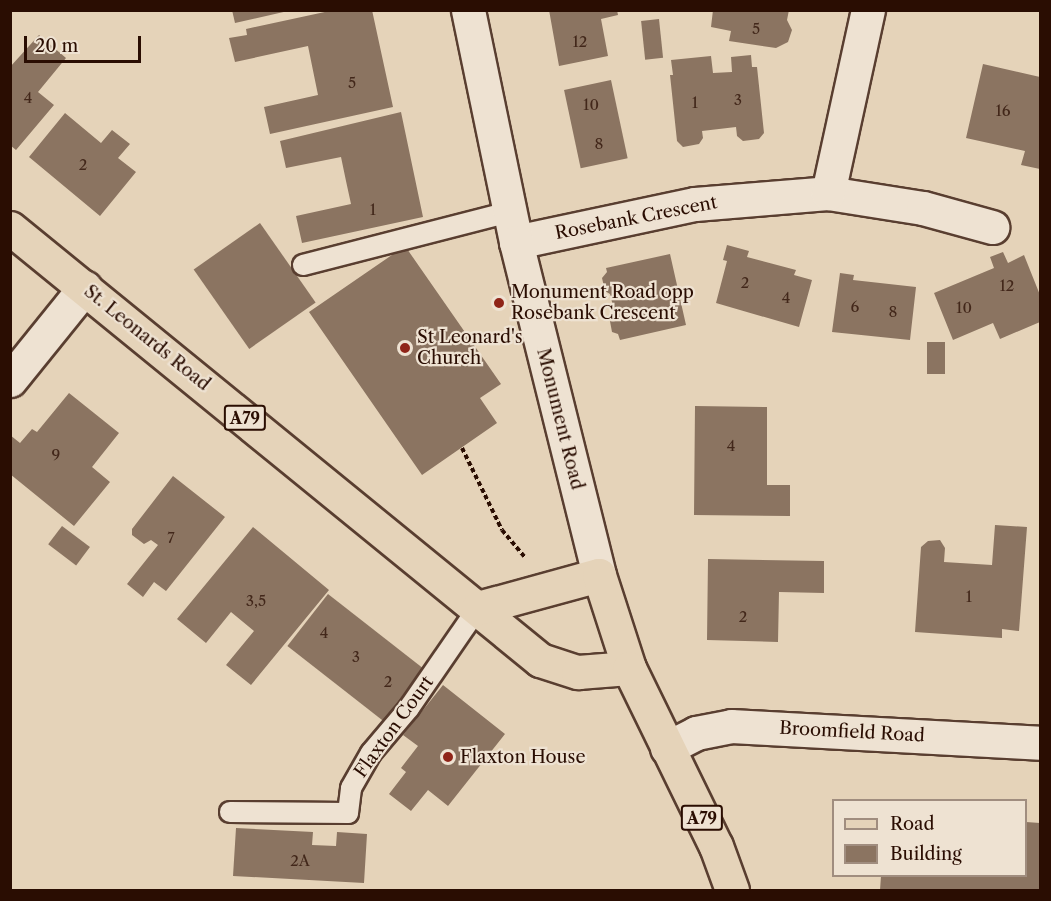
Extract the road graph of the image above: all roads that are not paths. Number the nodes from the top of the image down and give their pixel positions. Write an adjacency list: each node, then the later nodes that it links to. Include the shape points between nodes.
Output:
1 (468, 10): 4 (street, Monument Road)
2 (868, 10): 3 (street)
3 (828, 193): 4 (street, Rosebank Crescent, via 695,204); 5 (street, Rosebank Crescent, via 923,208)
4 (512, 227): 7 (lane); 10 (street, Monument Road)
5 (992, 227)
6 (10, 228): 8 (main road, St. Leonards Road / A79)
7 (303, 265)
8 (85, 287): 9 (street); 11 (main road, St. Leonards Road / A79)
9 (10, 380)
10 (599, 575): 11 (main road); 12 (main road, Monument Road / A79)
11 (478, 608): 12 (main road, St. Leonards Road / A79, via 540,660 578,672); 15 (lane, Flaxton Court, via 409,708 371,753 351,788 348,813)
12 (629, 668): 14 (main road, Monument Road / A79)
13 (1041, 743): 14 (street, Broomfield Road, via 730,726 696,734)
14 (667, 748): 16 (main road, A79, via 716,846)
15 (230, 812)
16 (732, 891)

